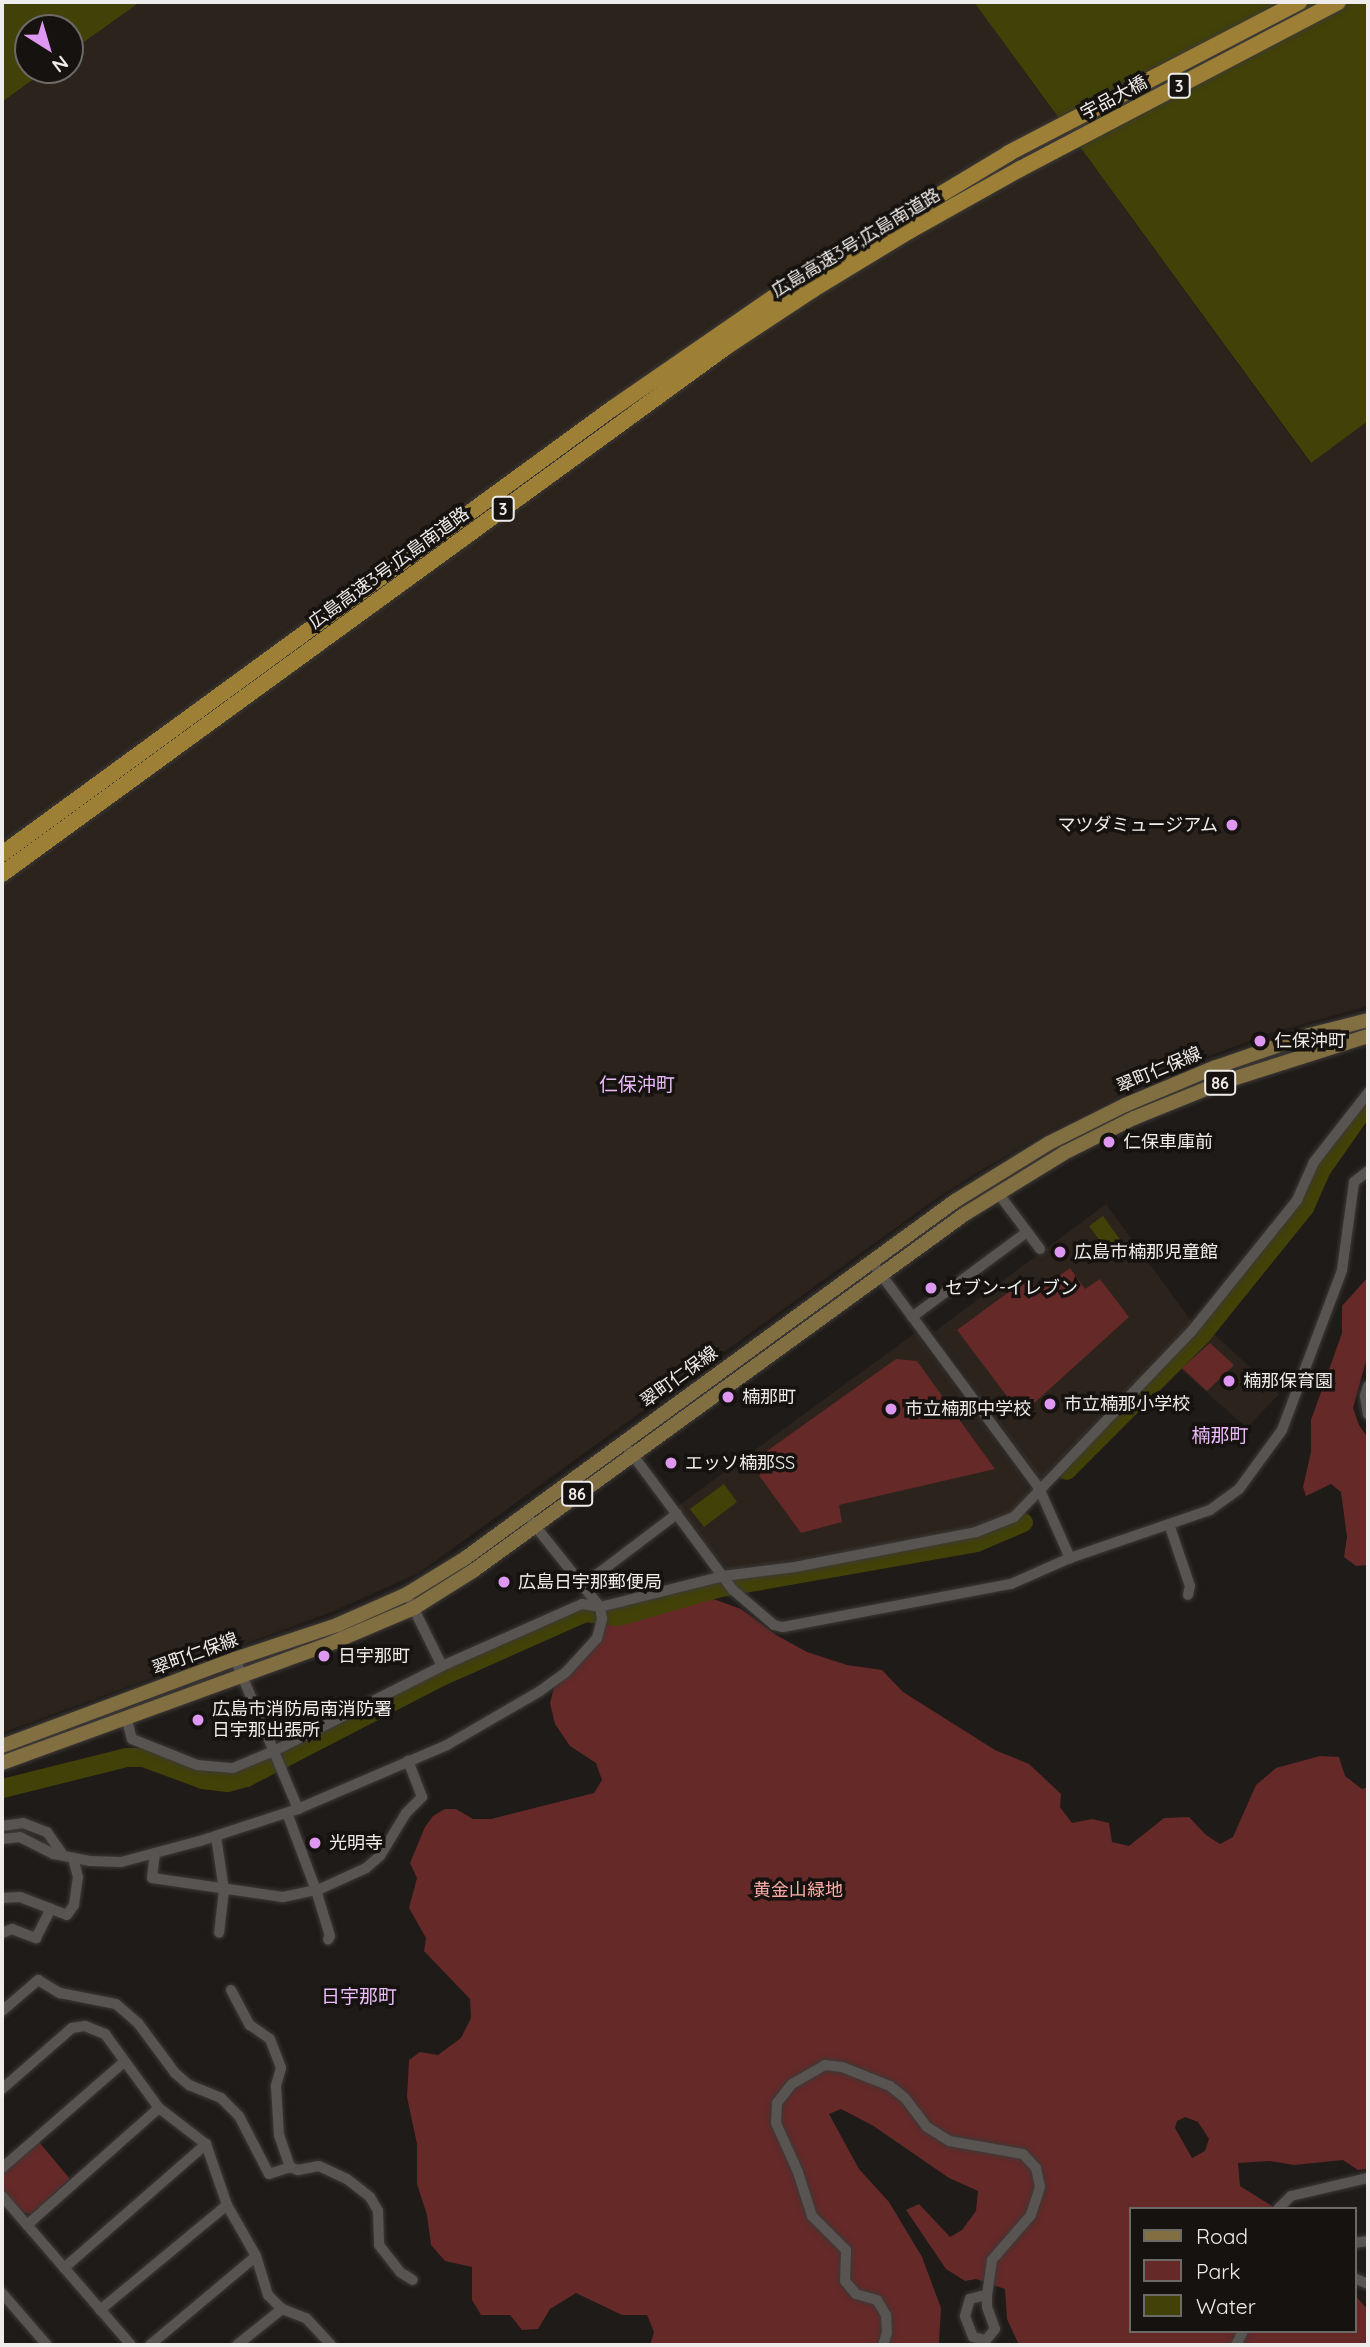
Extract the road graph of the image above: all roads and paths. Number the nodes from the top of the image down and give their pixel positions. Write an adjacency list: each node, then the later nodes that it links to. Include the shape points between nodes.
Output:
1 (1298, 2): 3 (highway, 宇品大橋 / 3)
2 (1338, 2): 4 (highway, 宇品大橋 / 3)
3 (1009, 153): 5 (highway, 広島高速3号;広島南道路 / 3, via 717,334)
4 (1020, 169): 6 (highway, 広島高速3号;広島南道路 / 3, via 909,231 726,347)
5 (2, 854)
6 (2, 874)
7 (1368, 1020): 9 (main road, 翠町仁保線 / 86, via 1309,1035)
8 (1368, 1036): 10 (main road, 翠町仁保線 / 86)
9 (1203, 1073): 10 (street); 16 (main road, 翠町仁保線 / 86, via 1049,1143 955,1200)
10 (1209, 1088): 13 (main road, 翠町仁保線 / 86, via 1134,1118)
11 (1368, 1093): 22 (street, via 1314,1162 1297,1200 1191,1332)
12 (1368, 1171): 25 (street, via 1354,1182 1342,1270 1282,1430 1239,1489 1210,1510)
13 (998, 1193): 14 (street); 17 (main road, 翠町仁保線 / 86)
14 (1027, 1232): 15 (street); 18 (street)
15 (1040, 1249)
16 (872, 1261): 17 (street); 21 (main road, 翠町仁保線 / 86)
17 (881, 1274): 18 (street); 21 (main road, 翠町仁保線 / 86)
18 (912, 1317): 22 (street)
19 (1368, 1385): 20 (street)
20 (1368, 1415)
21 (627, 1448): 23 (main road, 翠町仁保線 / 86); 24 (street); 26 (main road, 翠町仁保線 / 86)
22 (1039, 1488): 27 (street); 28 (street, via 1014,1517 976,1532)
23 (525, 1513): 26 (street); 30 (main road, 翠町仁保線 / 86)
24 (677, 1514): 28 (street); 29 (street)
25 (1169, 1524): 27 (street); 31 (street, via 1190,1586)
26 (534, 1526): 29 (street); 32 (main road, 翠町仁保線 / 86)
27 (1070, 1558): 28 (street, via 1011,1584 783,1627 774,1625)
28 (727, 1583): 33 (street)
29 (583, 1585): 33 (street)
30 (407, 1594): 32 (street); 34 (main road, 翠町仁保線 / 86, via 337,1625)
31 (1188, 1595)
32 (414, 1608): 35 (street); 36 (main road, 翠町仁保線 / 86)
33 (601, 1612): 35 (street, via 582,1604); 40 (street, via 597,1638 566,1672 447,1745)
34 (235, 1659): 36 (street); 38 (main road, 翠町仁保線 / 86)
35 (442, 1666): 39 (street)
36 (242, 1674): 37 (main road, 翠町仁保線 / 86); 39 (street)
37 (126, 1717): 39 (street, via 132,1739 197,1765 233,1768); 41 (main road, 翠町仁保線 / 86)
38 (2, 1746)
39 (277, 1757): 42 (street)
40 (408, 1761): 42 (street); 49 (street, via 422,1797 380,1856 366,1868)
41 (2, 1763)
42 (298, 1809): 43 (street)
43 (287, 1813): 45 (street); 49 (street)
44 (2, 1826): 48 (street, via 23,1823 47,1832)
45 (216, 1836): 47 (street); 50 (street)
46 (2, 1839): 48 (street, via 20,1837)
47 (155, 1853): 48 (street, via 121,1862); 50 (street, via 152,1878)
48 (69, 1857): 52 (street, via 78,1877 74,1905 67,1915)
49 (316, 1890): 50 (street, via 283,1897); 55 (street)
50 (224, 1891): 54 (street)
51 (2, 1898): 52 (street, via 20,1896)
52 (51, 1909): 53 (street, via 36,1938 12,1929)
53 (2, 1933)
54 (219, 1933)
55 (328, 1940)
56 (231, 1990): 62 (street, via 250,2025 270,2039 281,2068 276,2087 279,2135)
57 (2, 2011): 62 (street, via 38,1980 60,1993 116,2004 138,2023 175,2073 189,2085 220,2098 239,2116 269,2174)
58 (124, 2062): 59 (street, via 105,2034 85,2026 72,2028); 60 (street); 63 (street)
59 (2, 2089)
60 (159, 2108): 61 (street); 68 (street)
61 (205, 2144): 66 (street); 70 (street)
62 (290, 2167): 71 (street, via 319,2166 370,2197 378,2211 379,2245 400,2272)
63 (2, 2168)
64 (1368, 2178): 67 (street, via 1291,2196)
65 (2, 2196): 68 (street)
66 (227, 2204): 69 (street); 75 (street)
67 (1280, 2207)
68 (27, 2225): 70 (street)
69 (256, 2256): 74 (street, via 268,2295); 79 (street)
70 (64, 2268): 75 (street)
71 (413, 2280)
72 (2, 2293): 77 (street)
73 (987, 2297): 81 (street, via 992,2260 1031,2215 1040,2187 1036,2168 1023,2154 949,2141 927,2127 890,2086 825,2065 793,2084 777,2103 776,2123 812,2216 846,2250 845,2281 856,2294 877,2300 886,2315)
74 (282, 2308): 76 (street, via 306,2318); 80 (street)
75 (100, 2310): 78 (street)
76 (330, 2344)
77 (47, 2345)
78 (131, 2345)
79 (150, 2345)
80 (237, 2345)
81 (883, 2345)

